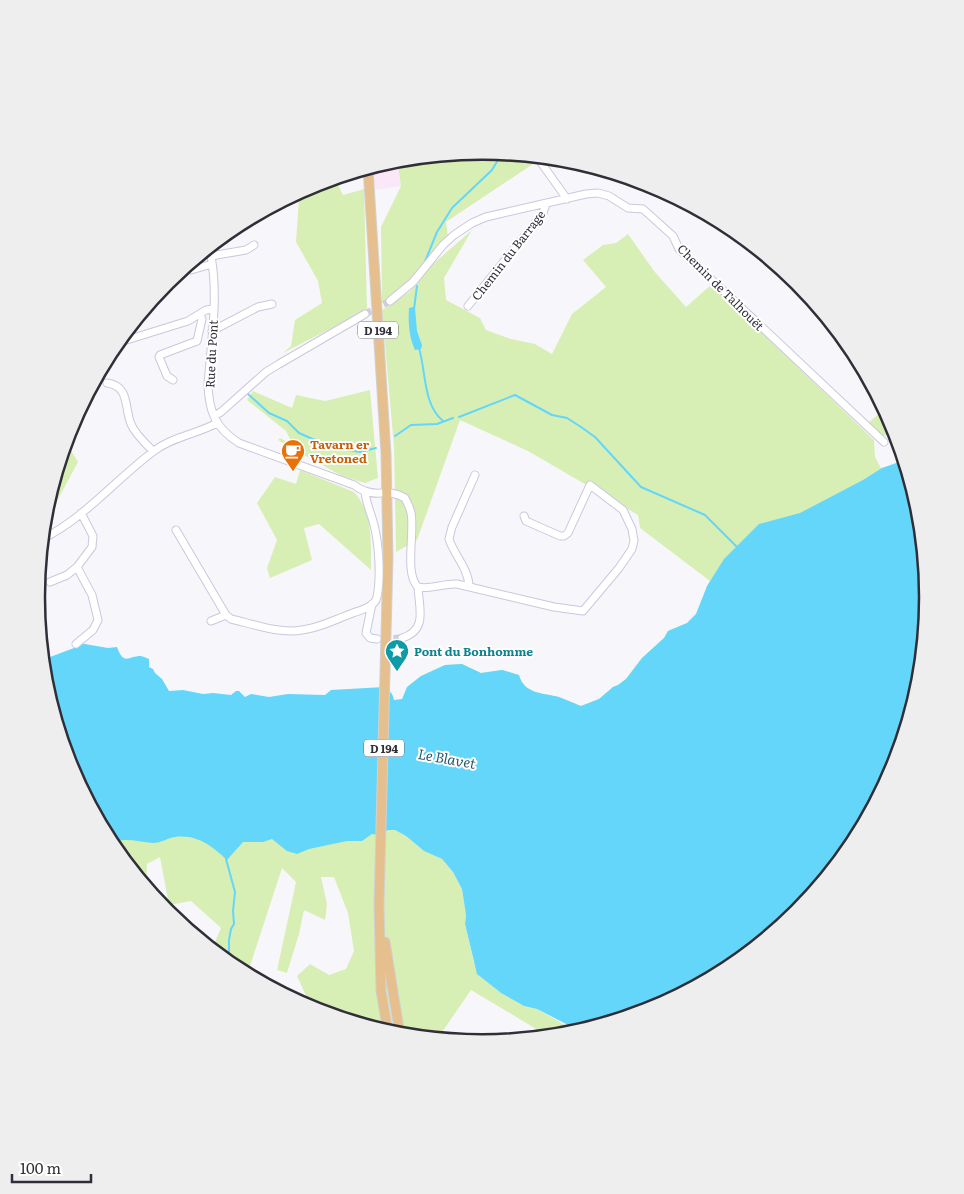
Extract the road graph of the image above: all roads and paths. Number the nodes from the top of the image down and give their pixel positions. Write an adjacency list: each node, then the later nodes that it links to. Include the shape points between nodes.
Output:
1 (542, 164): 3 (street)
2 (368, 175): 24 (main road, D 194)
3 (567, 199): 4 (street, Chemin de Talhouët); 20 (street, Chemin de Talhouët, via 598,194 609,196 628,208 644,209 673,236 679,249)
4 (546, 204): 9 (street, Chemin de Talhouët, via 486,217 462,228 443,245 413,282); 11 (street, Chemin du Barrage)
5 (254, 245): 6 (street, via 246,250)
6 (211, 256): 7 (street, Rue du Pont)
7 (212, 264): 8 (street); 12 (street, Rue du Pont)
8 (192, 270)
9 (390, 301)
10 (272, 304): 15 (street, via 258,306)
11 (468, 306)
12 (213, 309): 14 (street); 15 (street, Rue du Pont)
13 (365, 314): 19 (street, via 266,372)
14 (200, 315): 16 (street); 17 (street, via 197,341 159,357 166,376)
15 (212, 331): 19 (street, Rue du Pont, via 208,385)
16 (129, 339)
17 (173, 380)
18 (107, 383): 21 (street, via 115,384 121,390 131,424)
19 (216, 420): 21 (street, via 206,429); 23 (street, via 228,436 239,443)
20 (884, 442)
21 (153, 451): 25 (street)
22 (475, 474): 32 (street, via 449,534 450,544 465,570)
23 (365, 492): 24 (street); 33 (street, via 378,556 377,598)
24 (387, 492): 31 (street, via 405,498 409,505 412,571 414,584); 37 (main road, D 194)
25 (81, 513): 28 (street); 29 (street, via 93,542)
26 (524, 516): 32 (street, via 526,521 564,536 590,485 623,510 632,529 632,549 583,611)
27 (176, 530): 34 (street)
28 (50, 535)
29 (77, 567): 30 (street, via 68,575); 38 (street, via 92,596 98,620 93,630)
30 (50, 582)
31 (418, 587): 32 (street, via 447,583); 36 (street, via 419,624 414,632)
32 (469, 587)
33 (372, 604): 34 (street, via 311,629 294,631 269,628); 37 (street, via 366,633 370,638)
34 (226, 615): 35 (street)
35 (211, 620)
36 (402, 638)
37 (382, 639): 39 (main road, D 194)
38 (76, 644)
39 (381, 857): 40 (main road, D 194, via 380,972); 41 (main road, D 194, via 383,929)
40 (387, 1023)
41 (399, 1026)

